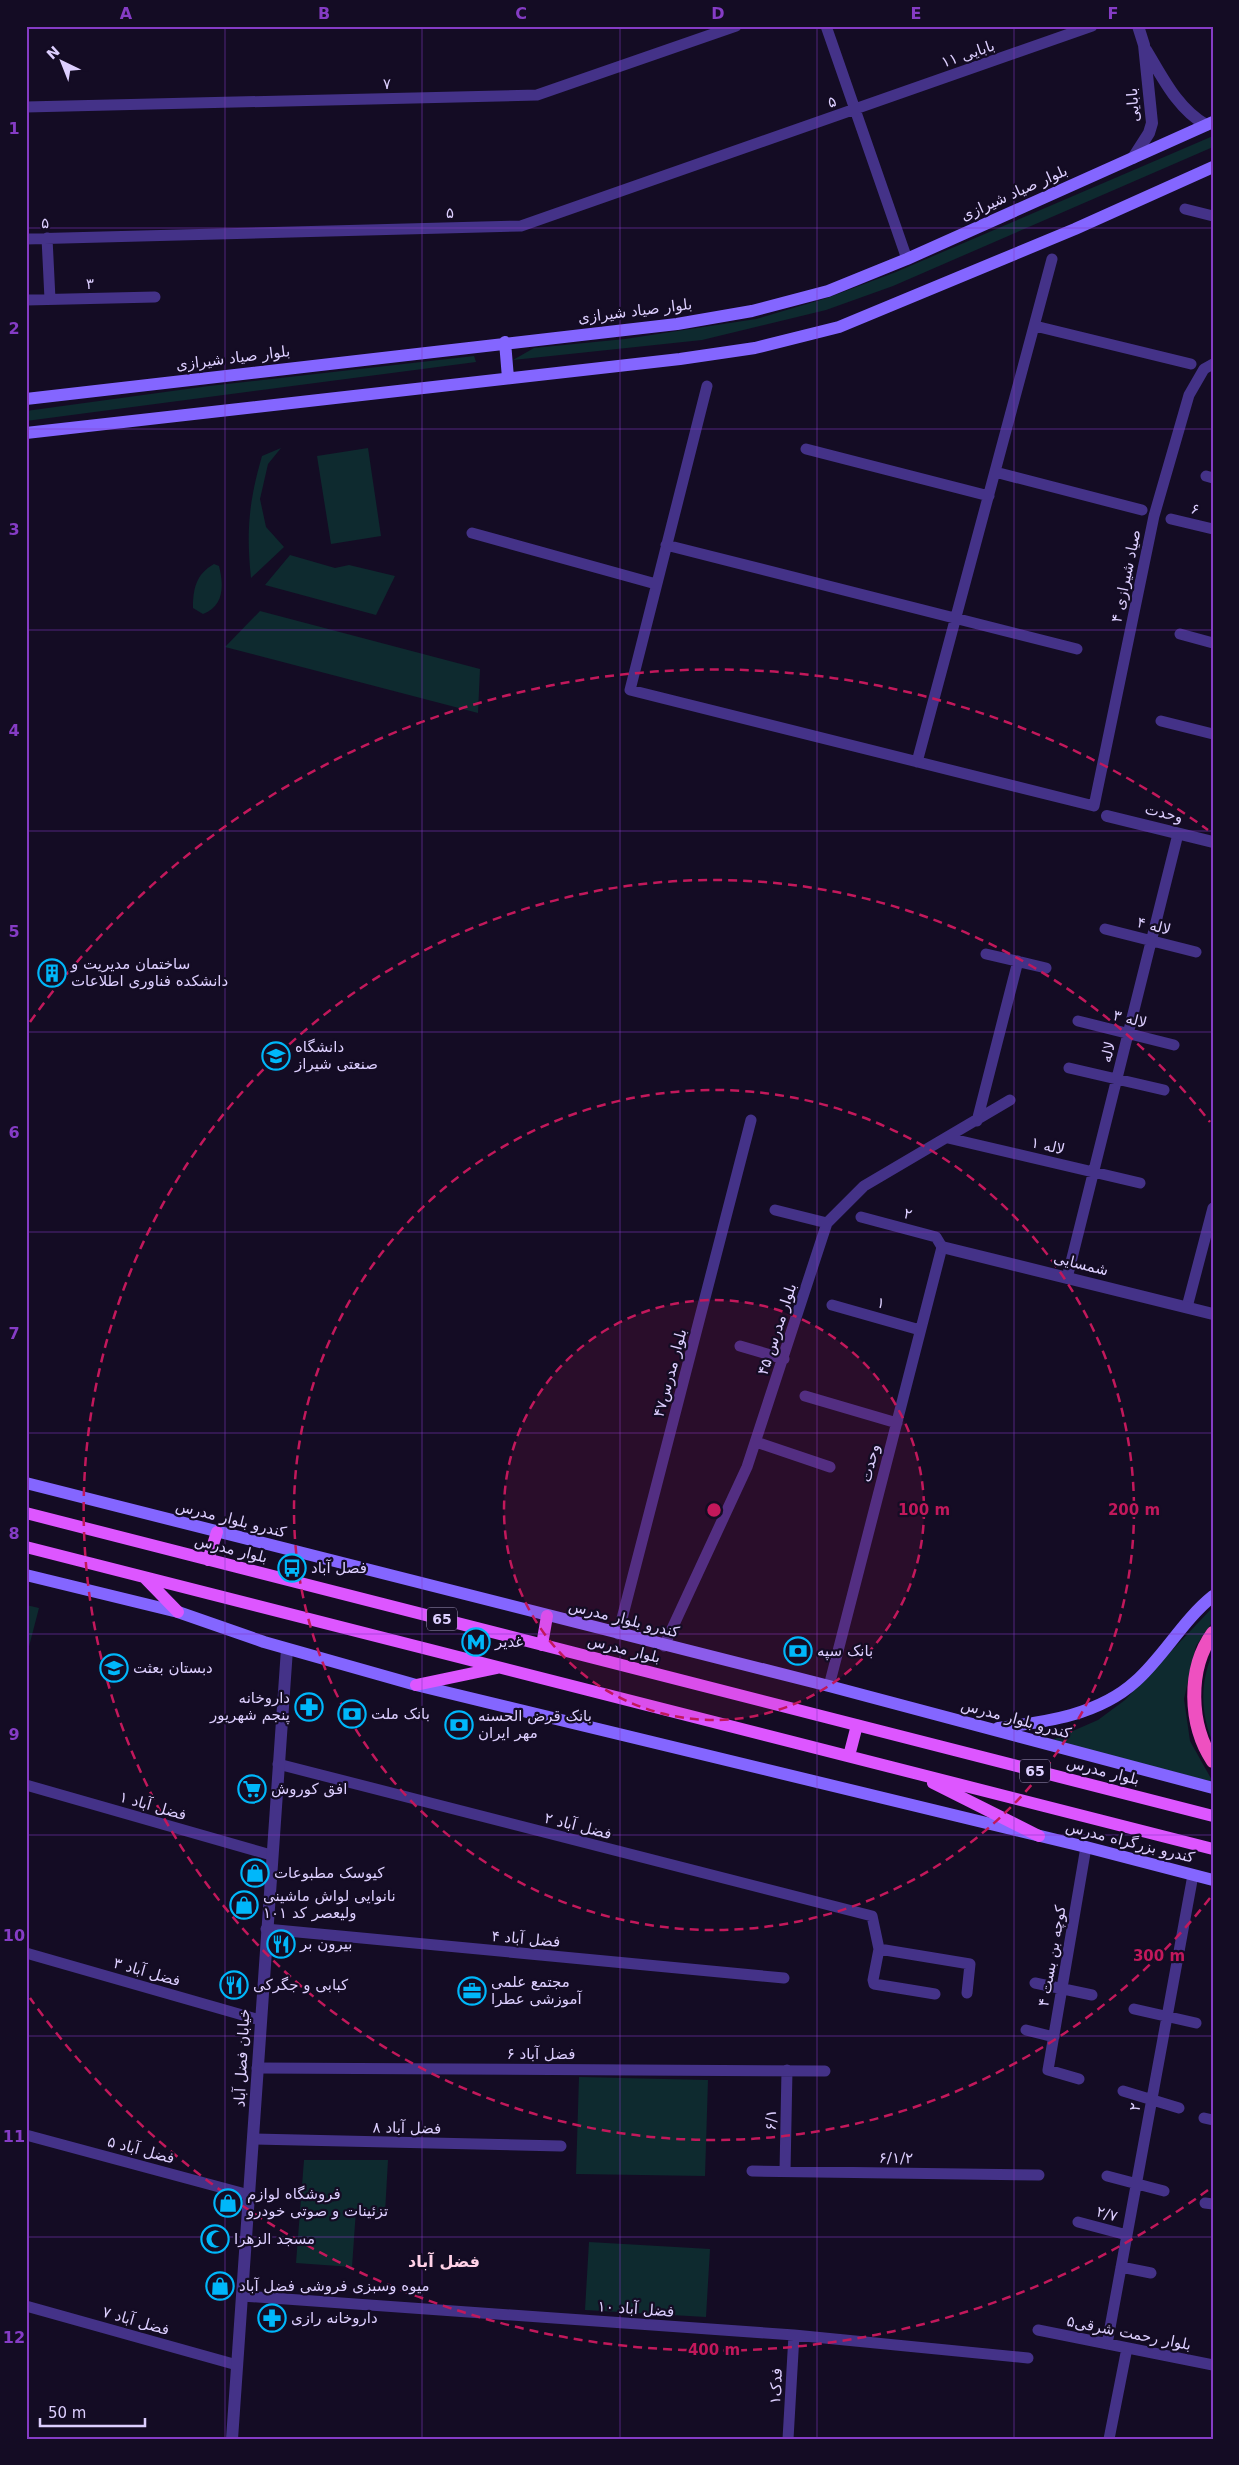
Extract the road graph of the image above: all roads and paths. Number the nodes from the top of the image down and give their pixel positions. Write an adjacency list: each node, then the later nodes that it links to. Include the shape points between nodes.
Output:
1 (736, 26): 6 (street, ۷, via 537,95)
2 (826, 26): 7 (street)
3 (1092, 26): 7 (street, بابایی ۱۱)
4 (1138, 26): 5 (street, بابایی)
5 (1144, 45): 8 (street, بابایی, via 1183,107); 9 (street, بابایی, via 1152,123 1149,134)
6 (26, 107)
7 (855, 110): 13 (street, ۵, via 521,226); 15 (street)
8 (1209, 123): 9 (main road, بلوار صیاد شیرازی)
9 (1133, 158): 15 (main road, بلوار صیاد شیرازی)
10 (1213, 167): 24 (main road, via 1075,229 839,327 736,351)
11 (1185, 209): 12 (street)
12 (1213, 216)
13 (47, 238): 14 (street, ۵); 19 (street)
14 (26, 239)
15 (907, 259): 21 (main road, بلوار صیاد شیرازی, via 828,292 752,311 677,324)
16 (1052, 259): 20 (street)
17 (155, 297): 19 (street, ۳)
18 (26, 300): 19 (street, ۳)
19 (50, 300)
20 (1035, 326): 22 (street); 29 (street)
21 (505, 342): 24 (main road); 26 (main road, بلوار صیاد شیرازی)
22 (1191, 364)
23 (1213, 364): 43 (street, صیاد شیرازی ۴, via 1204,369 1190,395 1154,516 1094,806)
24 (508, 378): 27 (main road)
25 (706, 386): 35 (street)
26 (26, 399)
27 (26, 433)
28 (806, 449): 30 (street)
29 (995, 472): 30 (street); 31 (street)
30 (989, 496): 37 (street)
31 (1142, 510)
32 (1171, 519): 33 (street, ۶)
33 (1213, 529)
34 (472, 533): 36 (street)
35 (666, 545): 36 (street); 37 (street)
36 (656, 584): 43 (street, via 630,690)
37 (956, 619): 40 (street); 43 (street)
38 (1180, 634): 39 (street)
39 (1213, 643)
40 (1078, 650)
41 (1161, 721): 42 (street)
42 (1213, 734)
43 (917, 762)
44 (1107, 816): 45 (street, وحدت)
45 (1178, 834): 46 (street, وحدت); 48 (street, لاله)
46 (1213, 842)
47 (1105, 929): 48 (street, لاله ۴)
48 (1152, 941): 49 (street, لاله ۴); 54 (street, لاله)
49 (1196, 952)
50 (986, 954): 51 (street)
51 (1018, 961): 52 (street); 61 (street)
52 (1046, 968)
53 (1078, 1021): 54 (street, لاله ۳)
54 (1128, 1034): 55 (street, لاله ۳); 57 (street, لاله)
55 (1174, 1045)
56 (1069, 1068): 57 (street)
57 (1117, 1079): 58 (street); 63 (street, لاله)
58 (1164, 1090)
59 (1010, 1100): 61 (street, ۴۵ بلوار مدرس)
60 (751, 1120): 92 (street, بلوار مدرس۴۷)
61 (977, 1120): 62 (street, ۴۵ بلوار مدرس)
62 (948, 1138): 63 (street, لاله ۱); 68 (street, ۴۵ بلوار مدرس, via 864,1186)
63 (1094, 1172): 64 (street, لاله ۱); 70 (street, لاله)
64 (1140, 1184)
65 (1213, 1208): 72 (street)
66 (775, 1210): 68 (street)
67 (862, 1217): 69 (street, ۲, via 936,1238)
68 (827, 1223): 76 (street, ۴۵ بلوار مدرس)
69 (942, 1247): 70 (street, شمسایی); 74 (street, وحدت)
70 (1068, 1278): 72 (street, شمسایی)
71 (832, 1305): 74 (street, ۱)
72 (1187, 1307): 73 (street, شمسایی)
73 (1213, 1314)
74 (920, 1330): 78 (street, وحدت)
75 (740, 1346): 76 (street)
76 (784, 1359): 79 (street, ۴۵ بلوار مدرس)
77 (805, 1396): 78 (street)
78 (897, 1423): 98 (street, وحدت)
79 (756, 1442): 80 (street); 94 (street, ۴۵ بلوار مدرس)
80 (830, 1467)
81 (26, 1483): 83 (main road, کندرو بلوار مدرس)
82 (26, 1513): 85 (main road, بلوار مدرس / 65)
83 (218, 1532): 85 (main road); 90 (main road, کندرو بلوار مدرس)
84 (26, 1547): 87 (main road, 65)
85 (208, 1560): 93 (main road, بلوار مدرس / 65)
86 (26, 1575): 89 (main road)
87 (146, 1578): 89 (main road); 96 (main road, 65)
88 (1213, 1596): 100 (main road, via 1136,1681 1118,1694 1054,1721)
89 (178, 1612): 95 (main road)
90 (548, 1616): 92 (main road, کندرو بلوار مدرس); 93 (main road)
91 (1213, 1633): 102 (highway, via 1201,1652 1194,1685 1198,1728)
92 (618, 1634): 94 (main road, کندرو بلوار مدرس)
93 (542, 1645): 99 (main road, بلوار مدرس / 65)
94 (664, 1646): 98 (main road, کندرو بلوار مدرس)
95 (287, 1649): 97 (main road); 103 (street, خیابان فضل آباد)
96 (501, 1668): 97 (main road); 101 (main road, 65)
97 (416, 1685): 108 (main road)
98 (830, 1686): 100 (main road, کندرو بلوار مدرس)
99 (857, 1725): 101 (main road); 107 (main road, بلوار مدرس / 65)
100 (990, 1729): 106 (main road, کندرو بلوار مدرس)
101 (849, 1756): 104 (main road, 65)
102 (1213, 1761)
103 (278, 1764): 111 (street, خیابان فضل آباد); 115 (street, فضل آباد ۲, via 872,1916)
104 (910, 1772): 108 (main road); 110 (main road, 65)
105 (26, 1785): 111 (street, فضل آباد ۱)
106 (1213, 1788)
107 (1213, 1816)
108 (1039, 1836): 109 (main road, کندرو بزرگراه مدرس)
109 (1086, 1847): 112 (main road, کندرو بزرگراه مدرس); 119 (street, کوچه بن بست ۴)
110 (1213, 1849)
111 (271, 1855): 114 (street, خیابان فضل آباد)
112 (1193, 1875): 113 (main road, کندرو بزرگراه مدرس); 124 (street, ۲)
113 (1213, 1880)
114 (266, 1930): 117 (street, فضل آباد ۴); 125 (street, خیابان فضل آباد)
115 (879, 1949): 120 (street, via 970,1964); 121 (street, via 874,1984)
116 (26, 1953): 125 (street, فضل آباد ۳)
117 (784, 1978)
118 (1035, 1983): 119 (street)
119 (1062, 1989): 122 (street); 128 (street, کوچه بن بست ۴)
120 (967, 1993)
121 (935, 1994)
122 (1092, 1996)
123 (1134, 2009): 124 (street)
124 (1167, 2016): 126 (street); 134 (street, ۲)
125 (260, 2020): 129 (street, خیابان فضل آباد)
126 (1196, 2023)
127 (1026, 2030): 128 (street)
128 (1054, 2038): 132 (street, کوچه بن بست ۴, via 1048,2070)
129 (257, 2068): 130 (street, فضل آباد ۶); 137 (street, خیابان فضل آباد)
130 (787, 2070): 131 (street, فضل آباد ۶); 140 (street, ۶/۱)
131 (825, 2071)
132 (1079, 2079)
133 (1123, 2091): 134 (street)
134 (1152, 2100): 135 (street); 143 (street, ۲)
135 (1179, 2108)
136 (26, 2135): 145 (street, فضل آباد ۵)
137 (254, 2139): 138 (street, فضل آباد ۸); 145 (street, خیابان فضل آباد)
138 (560, 2146)
139 (752, 2170): 140 (street, ۶/۱/۲)
140 (785, 2171): 141 (street, ۶/۱/۲)
141 (1039, 2175)
142 (1107, 2176): 143 (street)
143 (1136, 2184): 144 (street); 147 (street, ۲)
144 (1164, 2191)
145 (249, 2195): 150 (street, خیابان فضل آباد)
146 (1078, 2222): 147 (street, ۲/۷)
147 (1127, 2235): 148 (street, ۲)
148 (1121, 2266): 149 (street); 154 (street, ۲)
149 (1151, 2273)
150 (242, 2296): 153 (street, فضل آباد ۱۰); 157 (street, خیابان فضل آباد)
151 (26, 2306): 157 (street, فضل آباد ۷)
152 (1038, 2330): 154 (street, ۵بلوار رحمت شرقی)
153 (794, 2335): 156 (street, فضل آباد ۱۰); 160 (street, فدک۱)
154 (1107, 2344): 155 (street, ۵بلوار رحمت شرقی)
155 (1127, 2348): 158 (street, ۵بلوار رحمت شرقی); 161 (street)
156 (1028, 2358)
157 (237, 2365): 159 (street, خیابان فضل آباد)
158 (1213, 2366)
159 (232, 2439)
160 (788, 2439)
161 (1109, 2439)

